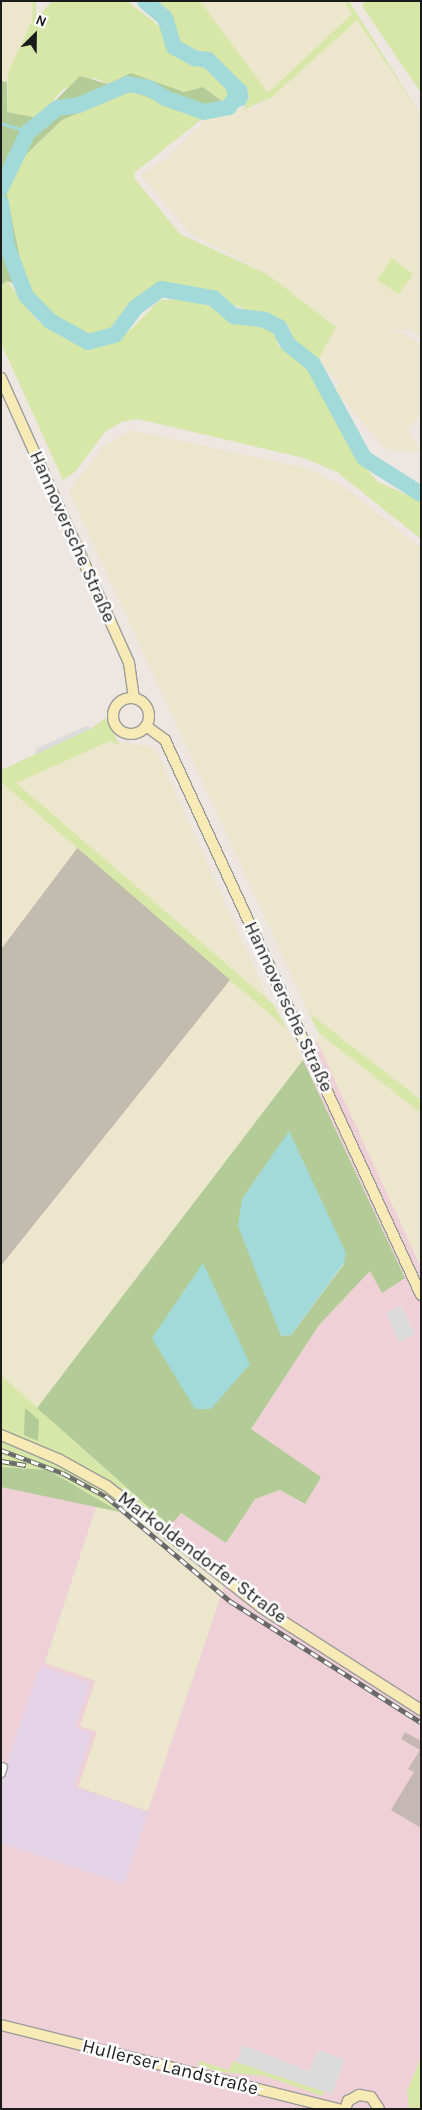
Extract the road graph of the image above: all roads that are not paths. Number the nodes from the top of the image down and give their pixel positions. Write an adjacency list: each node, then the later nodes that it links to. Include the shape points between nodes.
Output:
1 (1, 378): 2 (main road, Hannoversche Straße, via 129,663)
2 (134, 698): 3 (main road, Hannoversche Straße, via 148,711); 3 (main road, via 118,703 112,713 114,724 129,735)
3 (146, 726): 4 (main road, Hannoversche Straße, via 165,740)
4 (421, 1295)
5 (1, 1435): 6 (main road, Markoldendorfer Straße, via 58,1458 107,1486 262,1608)
6 (421, 1710)
7 (1, 2025): 8 (main road, Hullerser Landstraße)
8 (339, 2109)
9 (345, 2109): 10 (main road, via 348,2101 359,2095 371,2097)
10 (379, 2109)

